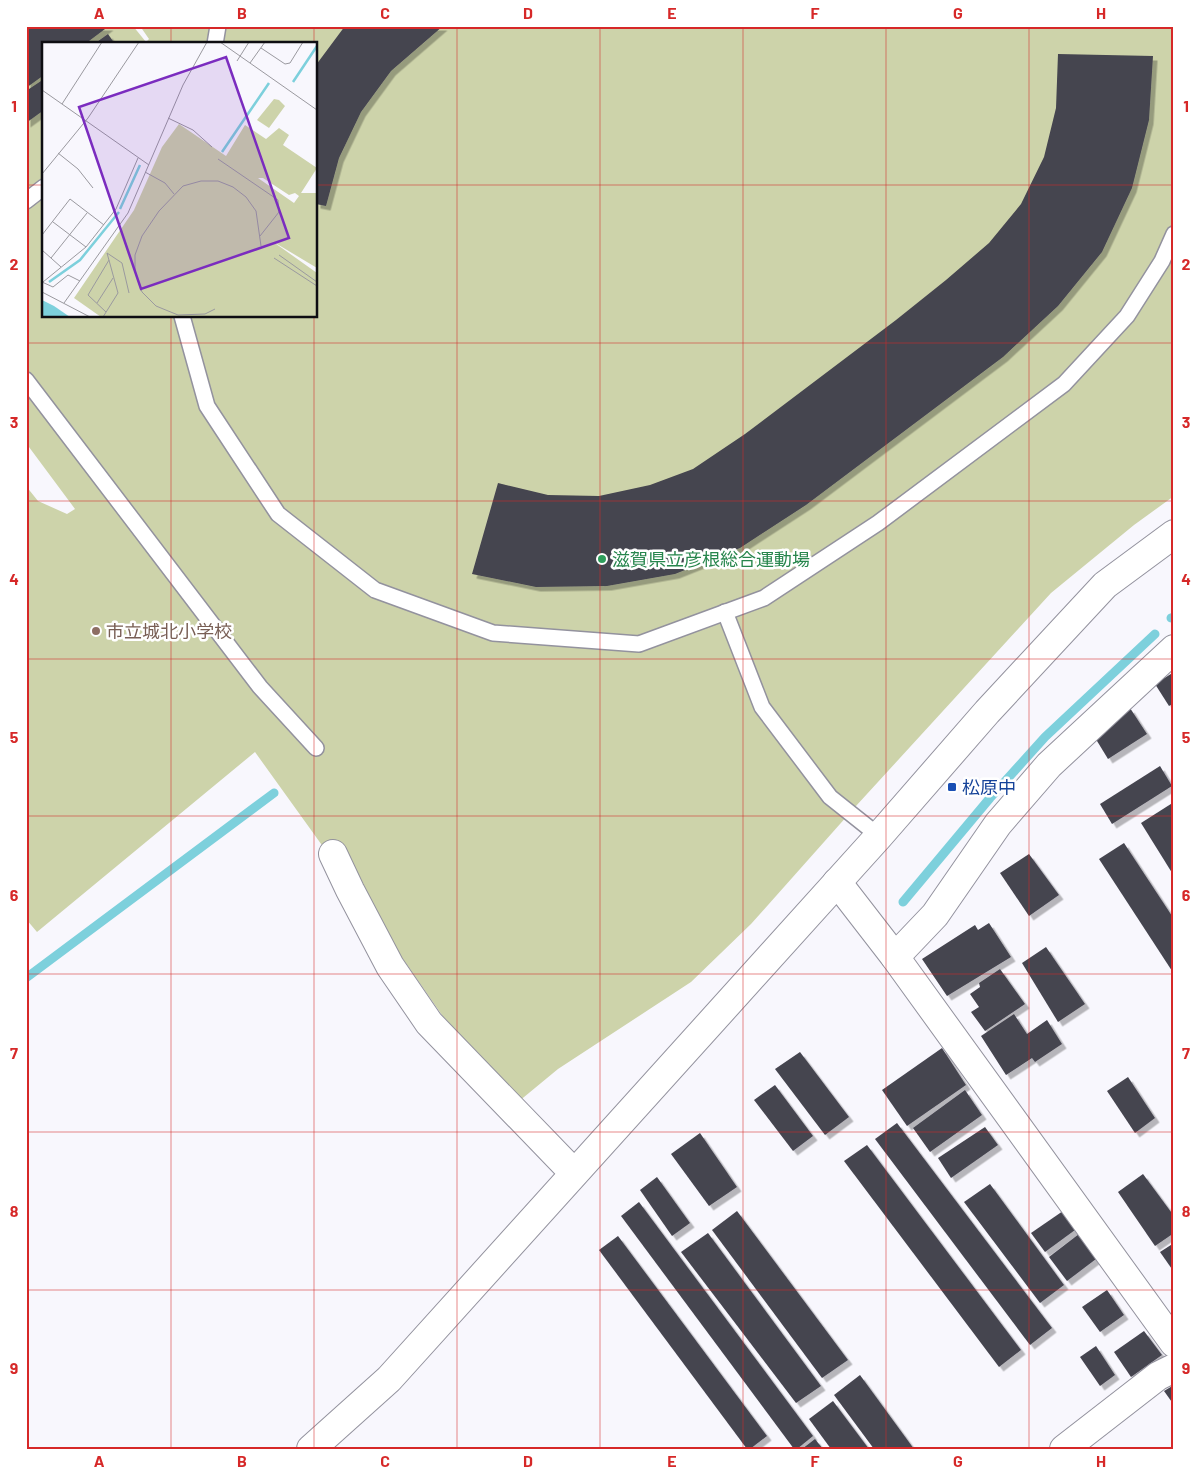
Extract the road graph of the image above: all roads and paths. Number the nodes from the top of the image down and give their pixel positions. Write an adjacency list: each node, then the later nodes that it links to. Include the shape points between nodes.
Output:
1 (218, 26): 2 (lane)
2 (215, 42)
3 (42, 189): 4 (lane)
4 (26, 201)
5 (1174, 234): 9 (lane, via 1162,260 1127,316 1064,384 878,523 764,598)
6 (183, 318): 9 (lane, via 207,406 278,514 375,590 493,633 639,644)
7 (26, 380): 11 (lane, via 260,687)
8 (1174, 534): 12 (street, via 1106,586 987,712)
9 (725, 612): 12 (lane, via 762,706 830,797)
10 (1174, 649): 15 (street, via 1049,765 998,824 935,915)
11 (316, 748)
12 (879, 836): 14 (street)
13 (333, 854): 16 (street, via 390,966 429,1023)
14 (837, 882): 15 (street); 16 (street)
15 (895, 957): 17 (street)
16 (574, 1173): 19 (street, via 389,1379)
17 (1174, 1343)
18 (1174, 1368): 20 (street, via 1158,1376)
19 (311, 1449)
20 (1064, 1449)

